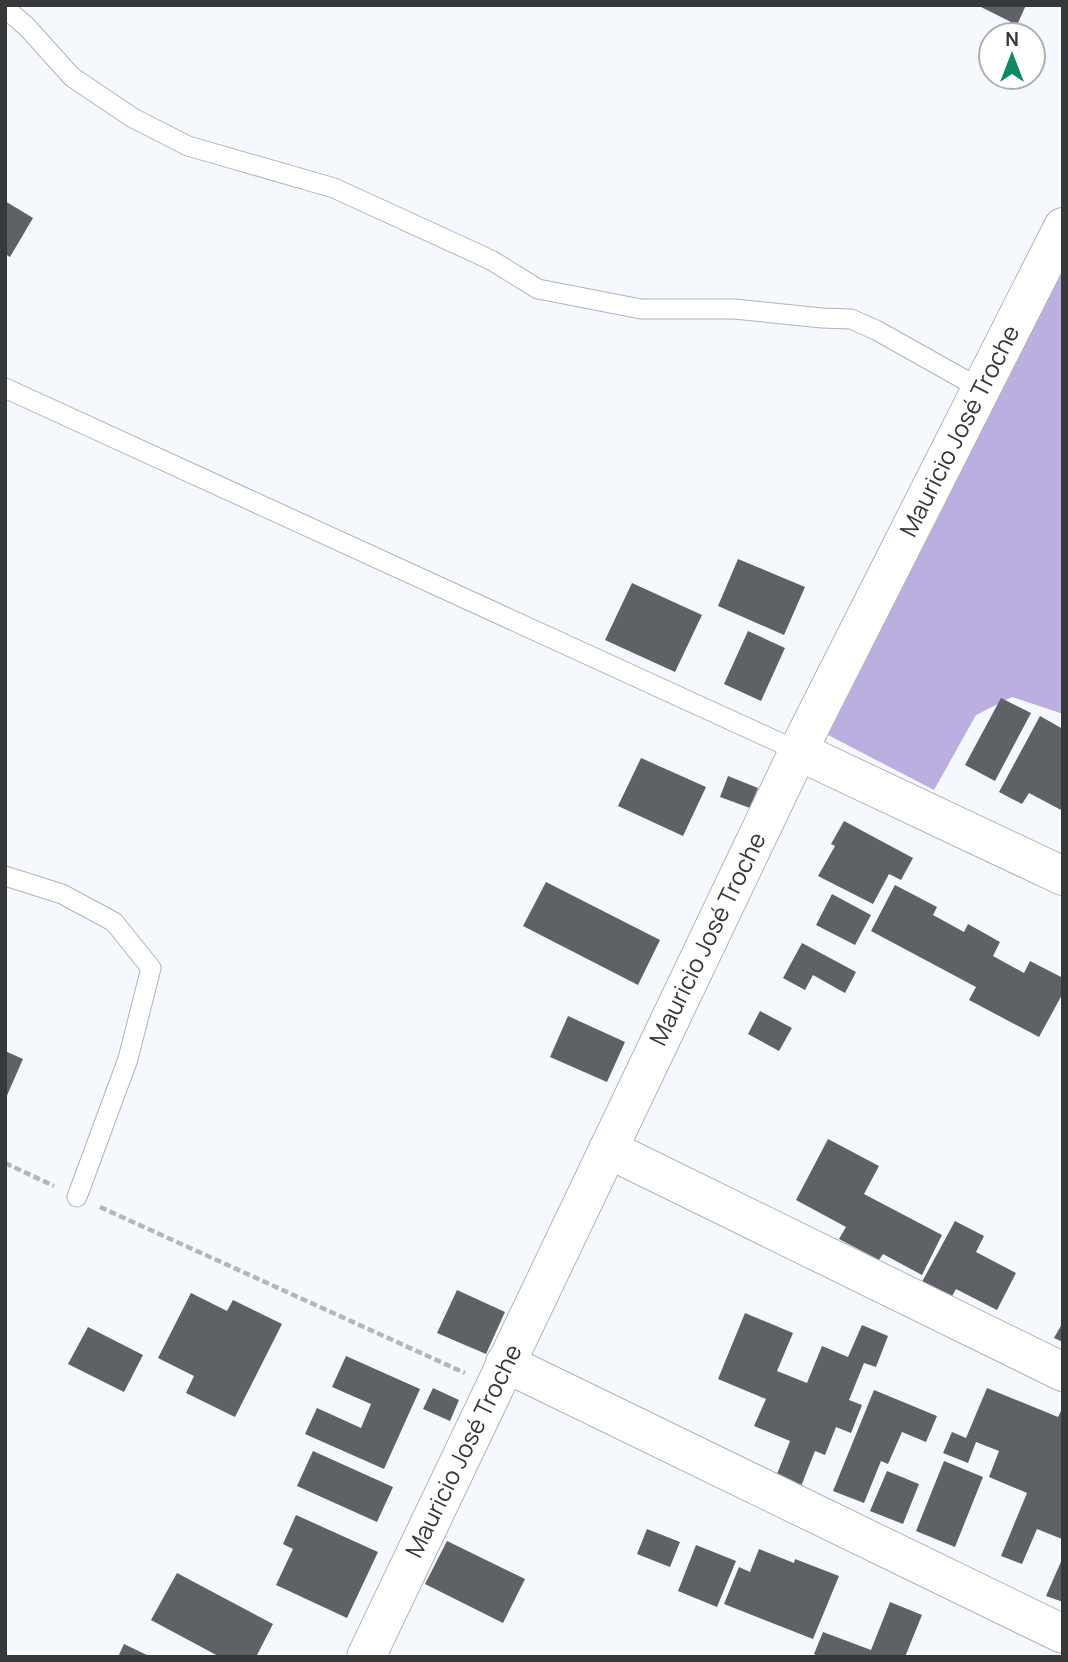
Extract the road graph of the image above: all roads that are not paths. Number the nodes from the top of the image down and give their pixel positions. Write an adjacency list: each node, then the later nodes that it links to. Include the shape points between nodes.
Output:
1 (5, 8): 4 (lane, via 72,77 133,118 188,146 334,188 491,260 538,289 641,309 734,309 851,319)
2 (1063, 228): 4 (street, Mauricio José Troche)
3 (5, 388): 5 (lane)
4 (981, 389): 5 (street, Mauricio José Troche)
5 (798, 751): 7 (street); 8 (street, Mauricio José Troche)
6 (5, 876): 9 (lane, via 62,894 114,922 151,968 128,1059)
7 (1063, 876)
8 (608, 1149): 10 (street); 11 (street, Mauricio José Troche)
9 (77, 1197)
10 (1063, 1372)
11 (500, 1375): 12 (street); 13 (street, Mauricio José Troche)
12 (1063, 1634)
13 (366, 1657)

